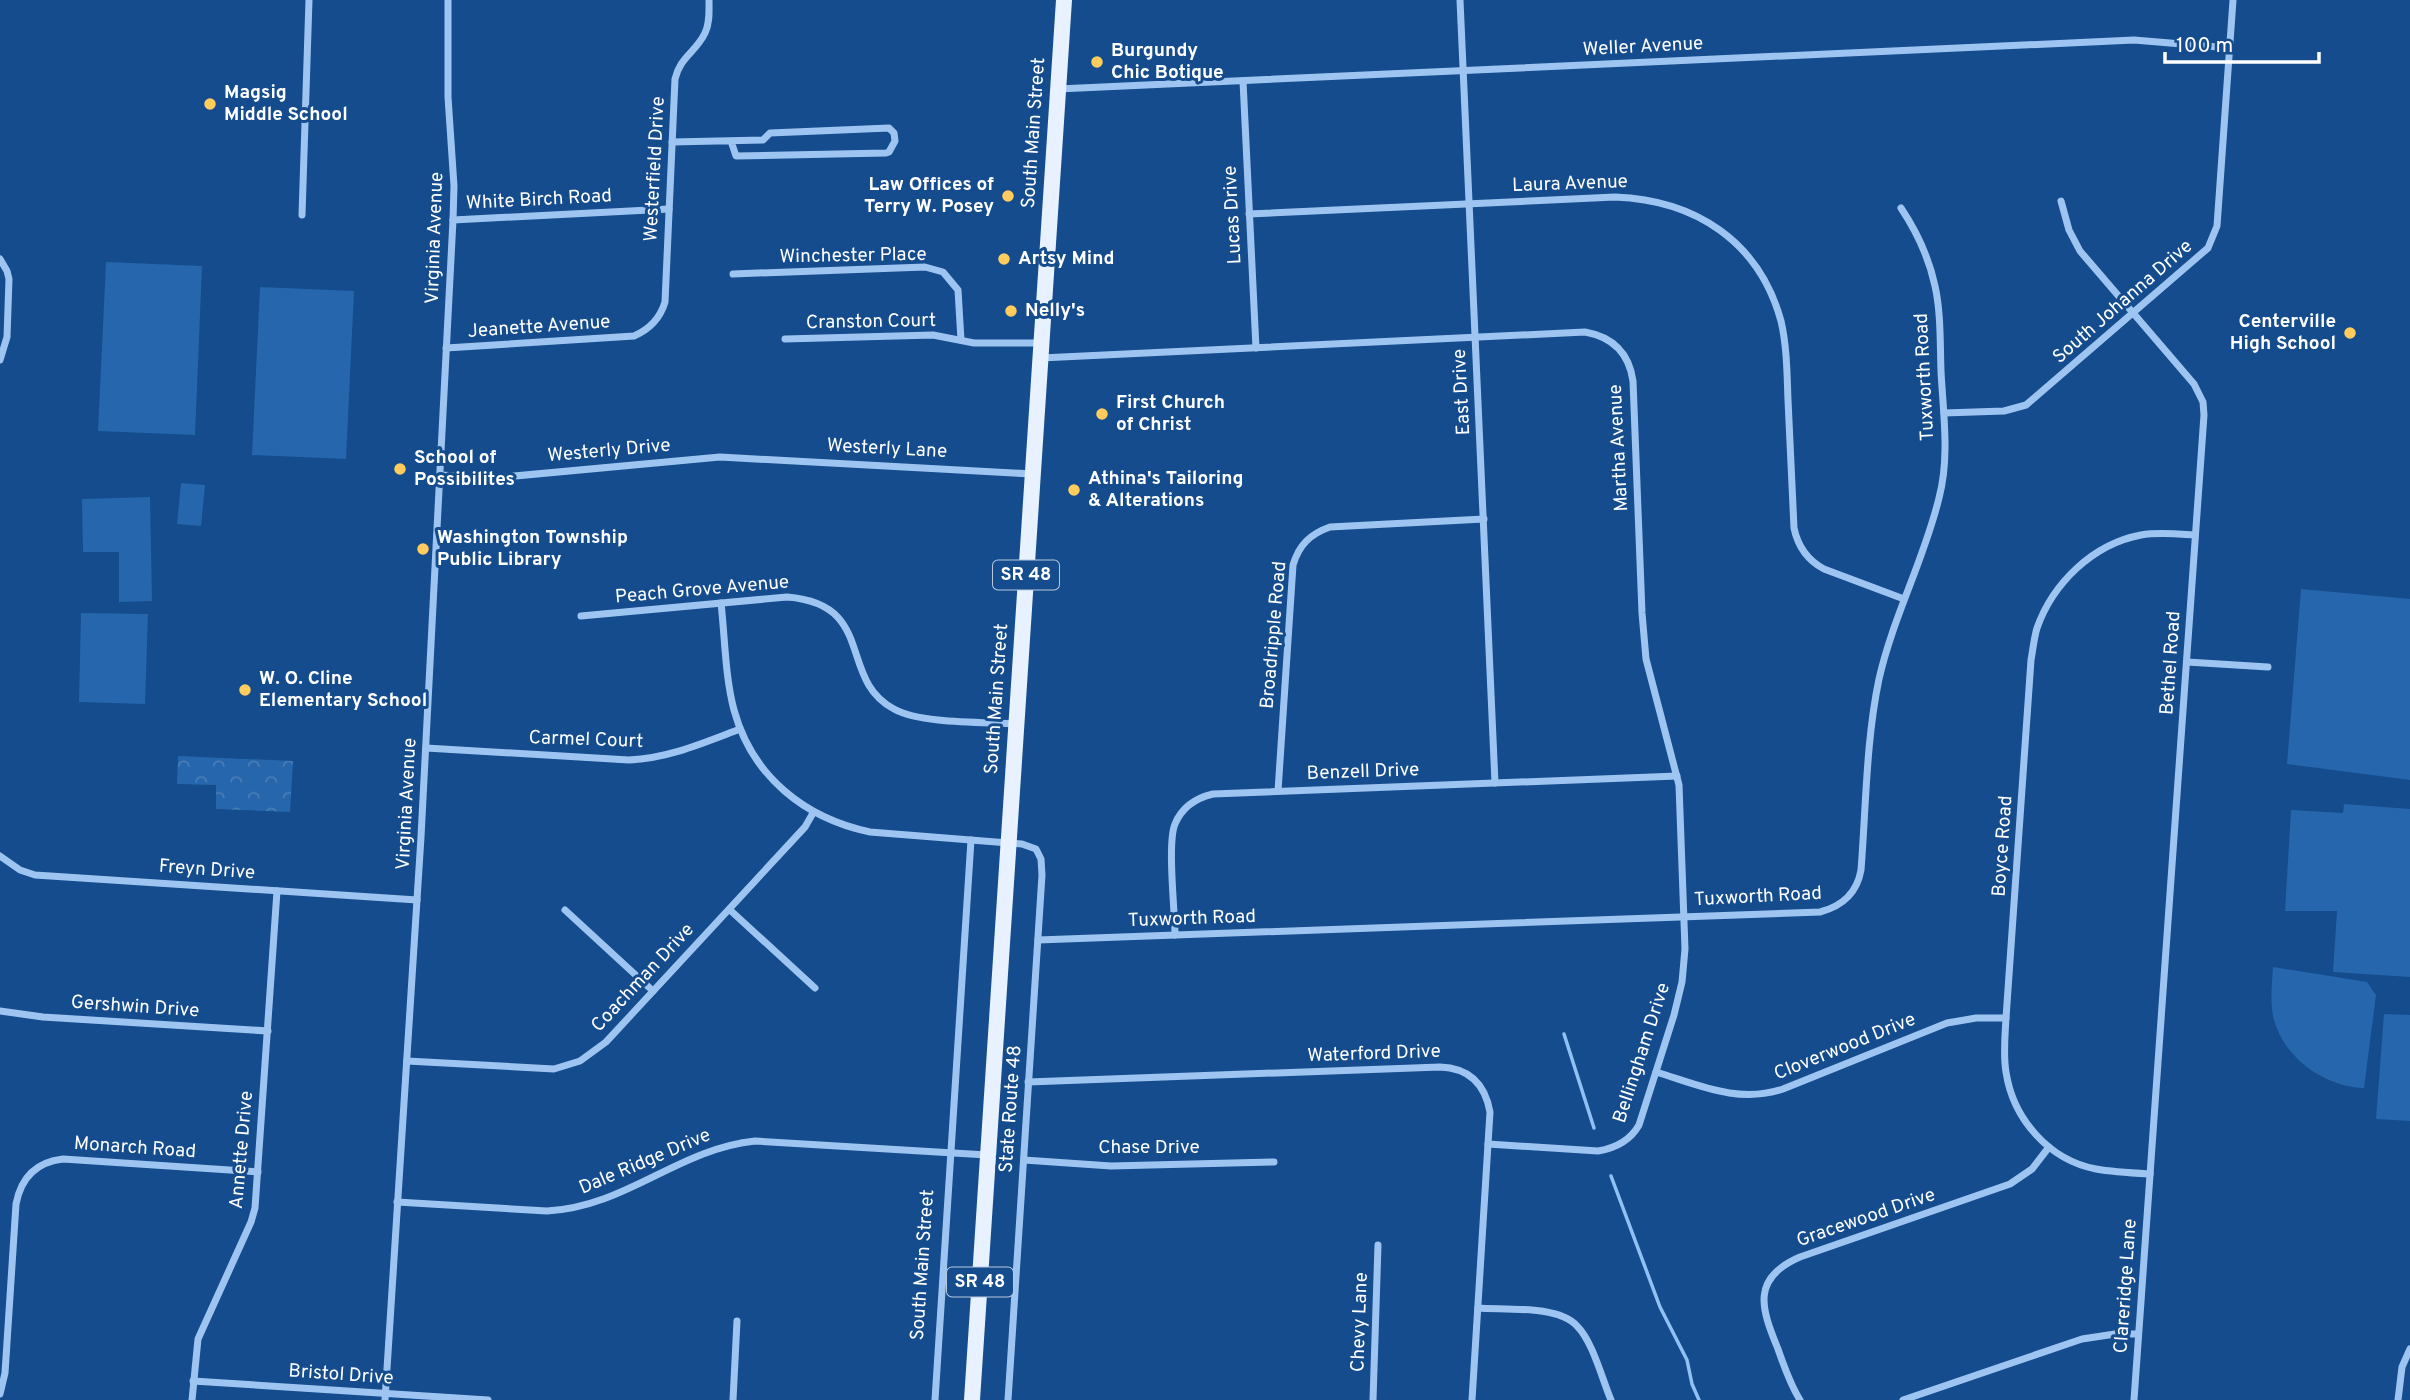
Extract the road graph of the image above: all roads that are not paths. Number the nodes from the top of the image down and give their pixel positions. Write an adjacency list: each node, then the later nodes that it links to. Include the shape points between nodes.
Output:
1 (309, 0): 18 (street)
2 (448, 0): 19 (street, Virginia Avenue)
3 (709, 0): 12 (street, Westerfield Drive, via 706,32 678,68 675,79)
4 (1064, 0): 10 (main road, South Main Street / SR 48)
5 (1460, 0): 8 (street, East Drive)
6 (2233, 0): 7 (street, South Johanna Drive)
7 (2230, 48): 8 (street, Weller Avenue, via 2134,40); 22 (street, South Johanna Drive, via 2214,236 2205,251)
8 (1463, 71): 9 (street, Weller Avenue); 14 (street, East Drive)
9 (1243, 81): 10 (street, Weller Avenue); 17 (street, Lucas Drive)
10 (1058, 89): 29 (main road, South Main Street / SR 48)
11 (730, 141): 11 (street, via 763,140 770,133 889,128 895,141 886,153 736,156); 12 (street)
12 (672, 142): 16 (street, Westerfield Drive)
13 (2061, 201): 22 (street, Bethel Road, via 2080,251)
14 (1469, 204): 17 (street, Laura Avenue); 24 (street, East Drive); 37 (street, Laura Avenue, via 1615,197 1650,200 1706,220 1734,241 1757,268 1782,324 1796,539 1816,565)
15 (1901, 208): 31 (street, Tuxworth Road, via 1918,236 1935,285)
16 (669, 209): 19 (street, White Birch Road); 23 (street, Westerfield Drive, via 663,310 652,326)
17 (1249, 214): 28 (street, Lucas Drive)
18 (302, 215)
19 (453, 220): 27 (street, Virginia Avenue)
20 (0, 259): 30 (street, via 9,279 7,337)
21 (733, 274): 26 (street, Winchester Place, via 925,267 943,272 957,290)
22 (2134, 314): 31 (street, South Johanna Drive, via 2026,405 2004,411); 36 (street, Bethel Road, via 2194,384 2203,401)
23 (634, 336): 27 (street, Jeanette Avenue)
24 (1475, 338): 28 (street, Martha Avenue); 35 (street, East Drive); 45 (street, Martha Avenue, via 1585,332 1614,344 1629,362 1646,659)
25 (785, 339): 26 (street, Cranston Court, via 933,335)
26 (961, 340): 29 (street, Cranston Court)
27 (446, 348): 34 (street, Virginia Avenue)
28 (1256, 348): 29 (street, Martha Avenue)
29 (1041, 350): 33 (main road, South Main Street / SR 48)
30 (0, 360)
31 (1944, 413): 37 (street, Tuxworth Road, via 1940,494)
32 (740, 457): 33 (street, Westerly Lane); 34 (street, Westerly Drive, via 493,478)
33 (1033, 474): 42 (main road, South Main Street / SR 48)
34 (440, 475): 44 (street, Virginia Avenue)
35 (1484, 519): 46 (street, East Drive); 47 (street, Broadripple Road, via 1330,527 1302,544 1293,565)
36 (2195, 535): 40 (street, Bethel Road); 62 (street, Boyce Road, via 2142,535 2099,552 2058,589 2038,626 2031,660)
37 (1904, 598): 56 (street, Tuxworth Road, via 1875,705 1861,870 1851,895 1821,912)
38 (721, 603): 39 (street, Peach Grove Avenue); 42 (street, Peach Grove Avenue, via 787,597 813,601 842,622 867,684 892,709 918,718); 43 (street, via 731,693)
39 (581, 617)
40 (2187, 662): 41 (street); 74 (street, Bethel Road)
41 (2268, 667)
42 (1016, 724): 50 (main road, South Main Street / SR 48)
43 (740, 729): 44 (street, Carmel Court, via 646,760); 48 (street, via 768,775)
44 (426, 748): 53 (street, Virginia Avenue)
45 (1677, 776): 46 (street, Benzell Drive); 56 (street, Martha Avenue)
46 (1495, 783): 47 (street, Benzell Drive)
47 (1278, 791): 57 (street, Benzell Drive, via 1213,794 1194,800 1180,814 1172,841)
48 (813, 813): 49 (street, via 870,832); 55 (street, Coachman Drive)
49 (971, 840): 50 (street); 69 (street, South Main Street)
50 (1008, 843): 58 (street, State Route 48, via 1036,849 1041,859); 70 (main road, South Main Street / SR 48)
51 (0, 856): 52 (street, Freyn Drive, via 35,875)
52 (277, 891): 53 (street, Freyn Drive); 63 (street, Annette Drive)
53 (417, 900): 64 (street, Virginia Avenue)
54 (565, 910): 60 (street)
55 (730, 910): 59 (street); 60 (street, Coachman Drive)
56 (1684, 917): 57 (street, Tuxworth Road); 65 (street, Bellingham Drive, via 1682,982)
57 (1175, 935): 58 (street, Tuxworth Road)
58 (1038, 940): 66 (street, State Route 48)
59 (815, 988)
60 (653, 991): 64 (street, Coachman Drive, via 592,1054 566,1066 533,1069)
61 (0, 1011): 63 (street, Gershwin Drive)
62 (2006, 1018): 65 (street, Cloverwood Drive, via 1947,1023 1757,1096 1728,1094); 68 (street, Boyce Road, via 2004,1059 2010,1092 2024,1120)
63 (268, 1031): 73 (street, Annette Drive)
64 (407, 1061): 75 (street, Virginia Avenue)
65 (1656, 1072): 67 (street, Bellingham Drive, via 1637,1129 1610,1149)
66 (1028, 1082): 67 (street, Waterford Drive, via 1452,1067 1471,1076 1484,1091 1490,1112); 71 (street, State Route 48)
67 (1488, 1144): 77 (street, Waterford Drive)
68 (2049, 1147): 74 (street, Boyce Road, via 2095,1169); 93 (street, Gracewood Drive, via 2032,1169 2010,1184 1800,1257 1775,1271 1764,1290 1763,1309)
69 (951, 1153): 70 (street, Dale Ridge Drive); 75 (street, Dale Ridge Drive, via 755,1141 720,1147 602,1201 566,1210); 87 (street, South Main Street)
70 (988, 1155): 88 (main road, South Main Street / SR 48)
71 (1024, 1160): 72 (street, Chase Drive, via 1111,1166); 89 (street, State Route 48)
72 (1274, 1162)
73 (258, 1172): 81 (street, Annette Drive, via 251,1222 202,1326); 82 (street, Monarch Road, via 63,1159 32,1171 23,1181 16,1204)
74 (2150, 1174): 79 (street, Clareridge Lane)
75 (397, 1202): 83 (street, Virginia Avenue)
76 (1378, 1245): 90 (street, Chevy Lane)
77 (1478, 1308): 91 (street, Waterford Drive); 92 (street, via 1551,1312 1570,1320 1583,1333)
78 (737, 1321): 86 (street)
79 (2138, 1334): 94 (street, via 2082,1339); 95 (street, Clareridge Lane)
80 (2410, 1349): 96 (street, via 2402,1367)
81 (193, 1381): 83 (street, Bristol Drive); 84 (street, Annette Drive)
82 (0, 1394)
83 (385, 1397): 85 (street, Bristol Drive)
84 (192, 1400)
85 (488, 1400)
86 (733, 1400)
87 (935, 1400)
88 (972, 1400)
89 (1008, 1400)
90 (1373, 1400)
91 (1472, 1400)
92 (1611, 1400)
93 (1800, 1400)
94 (1903, 1400)
95 (2134, 1400)
96 (2398, 1400)

